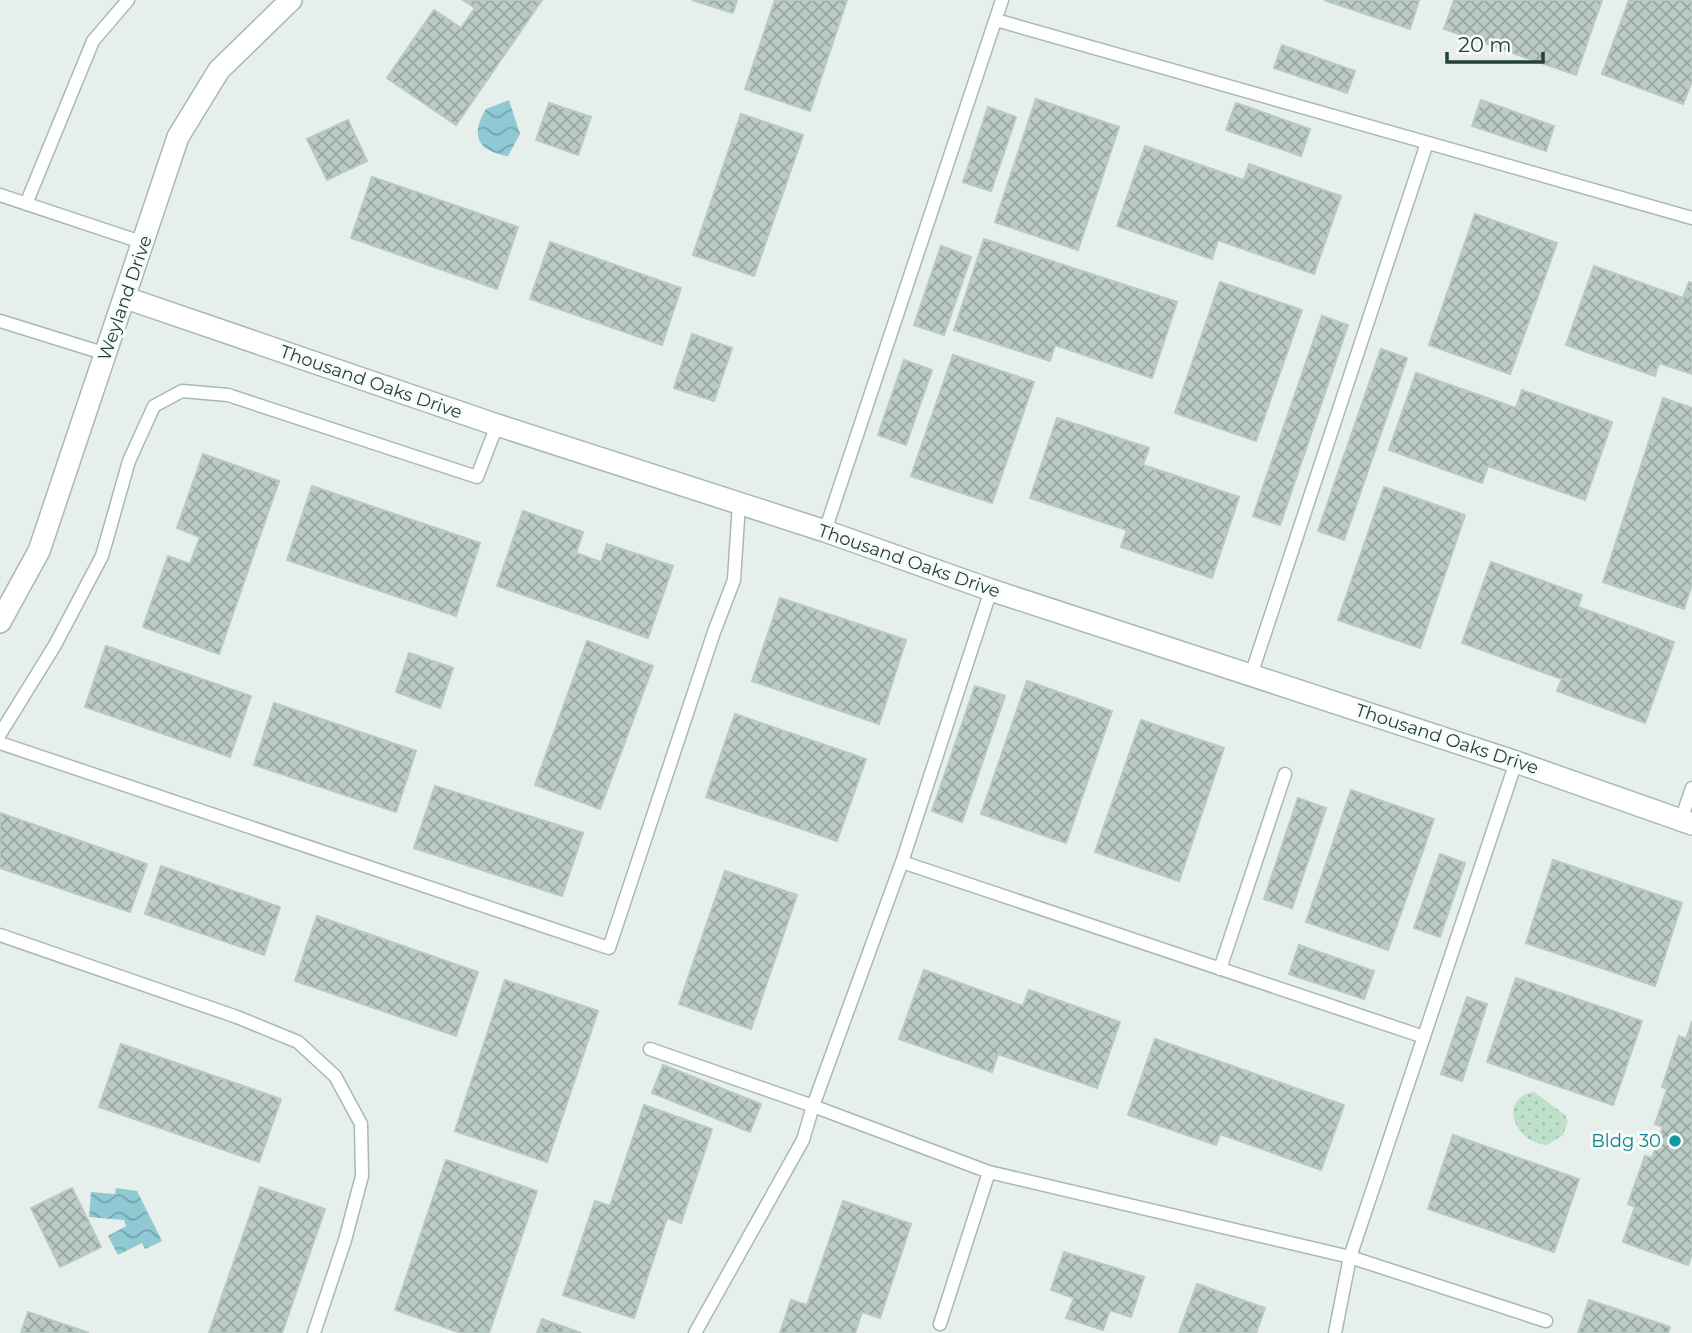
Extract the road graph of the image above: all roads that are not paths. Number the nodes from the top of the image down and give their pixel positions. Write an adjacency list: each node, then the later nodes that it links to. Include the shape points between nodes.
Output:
1 (128, 0): 7 (lane, via 93,41)
2 (291, 0): 9 (street, Weyland Drive, via 219,70 178,137)
3 (1002, 0): 4 (lane)
4 (996, 20): 5 (lane); 15 (lane)
5 (1427, 143): 8 (lane); 18 (lane)
6 (0, 195): 7 (lane)
7 (26, 204): 9 (lane)
8 (1692, 218)
9 (144, 243): 10 (street, Weyland Drive)
10 (126, 298): 12 (street, Weyland Drive); 13 (street, Thousand Oaks Drive)
11 (0, 321): 12 (lane)
12 (106, 354): 17 (street, Weyland Drive, via 39,551)
13 (497, 425): 14 (street, Thousand Oaks Drive); 19 (lane, via 477,477 228,395 182,391 154,406 129,461 102,556)
14 (740, 504): 15 (street, Thousand Oaks Drive); 20 (lane, via 734,580 609,948)
15 (825, 531): 16 (street, Thousand Oaks Drive)
16 (991, 590): 18 (street, Thousand Oaks Drive); 25 (lane)
17 (0, 622)
18 (1251, 675): 21 (street, Thousand Oaks Drive)
19 (0, 734)
20 (0, 743)
21 (1516, 762): 24 (street, Thousand Oaks Drive); 28 (lane)
22 (1285, 774): 27 (lane)
23 (1692, 788): 24 (lane)
24 (1686, 822)
25 (902, 862): 27 (lane); 30 (lane)
26 (0, 935): 35 (lane, via 298,1042 335,1076 361,1124 362,1176)
27 (1220, 969): 28 (lane)
28 (1424, 1037): 32 (lane)
29 (650, 1049): 30 (lane)
30 (813, 1105): 31 (lane); 36 (lane, via 803,1140)
31 (989, 1172): 32 (lane); 34 (lane)
32 (1350, 1257): 33 (lane); 37 (lane)
33 (1546, 1321)
34 (940, 1324)
35 (314, 1333)
36 (695, 1333)
37 (1335, 1333)

